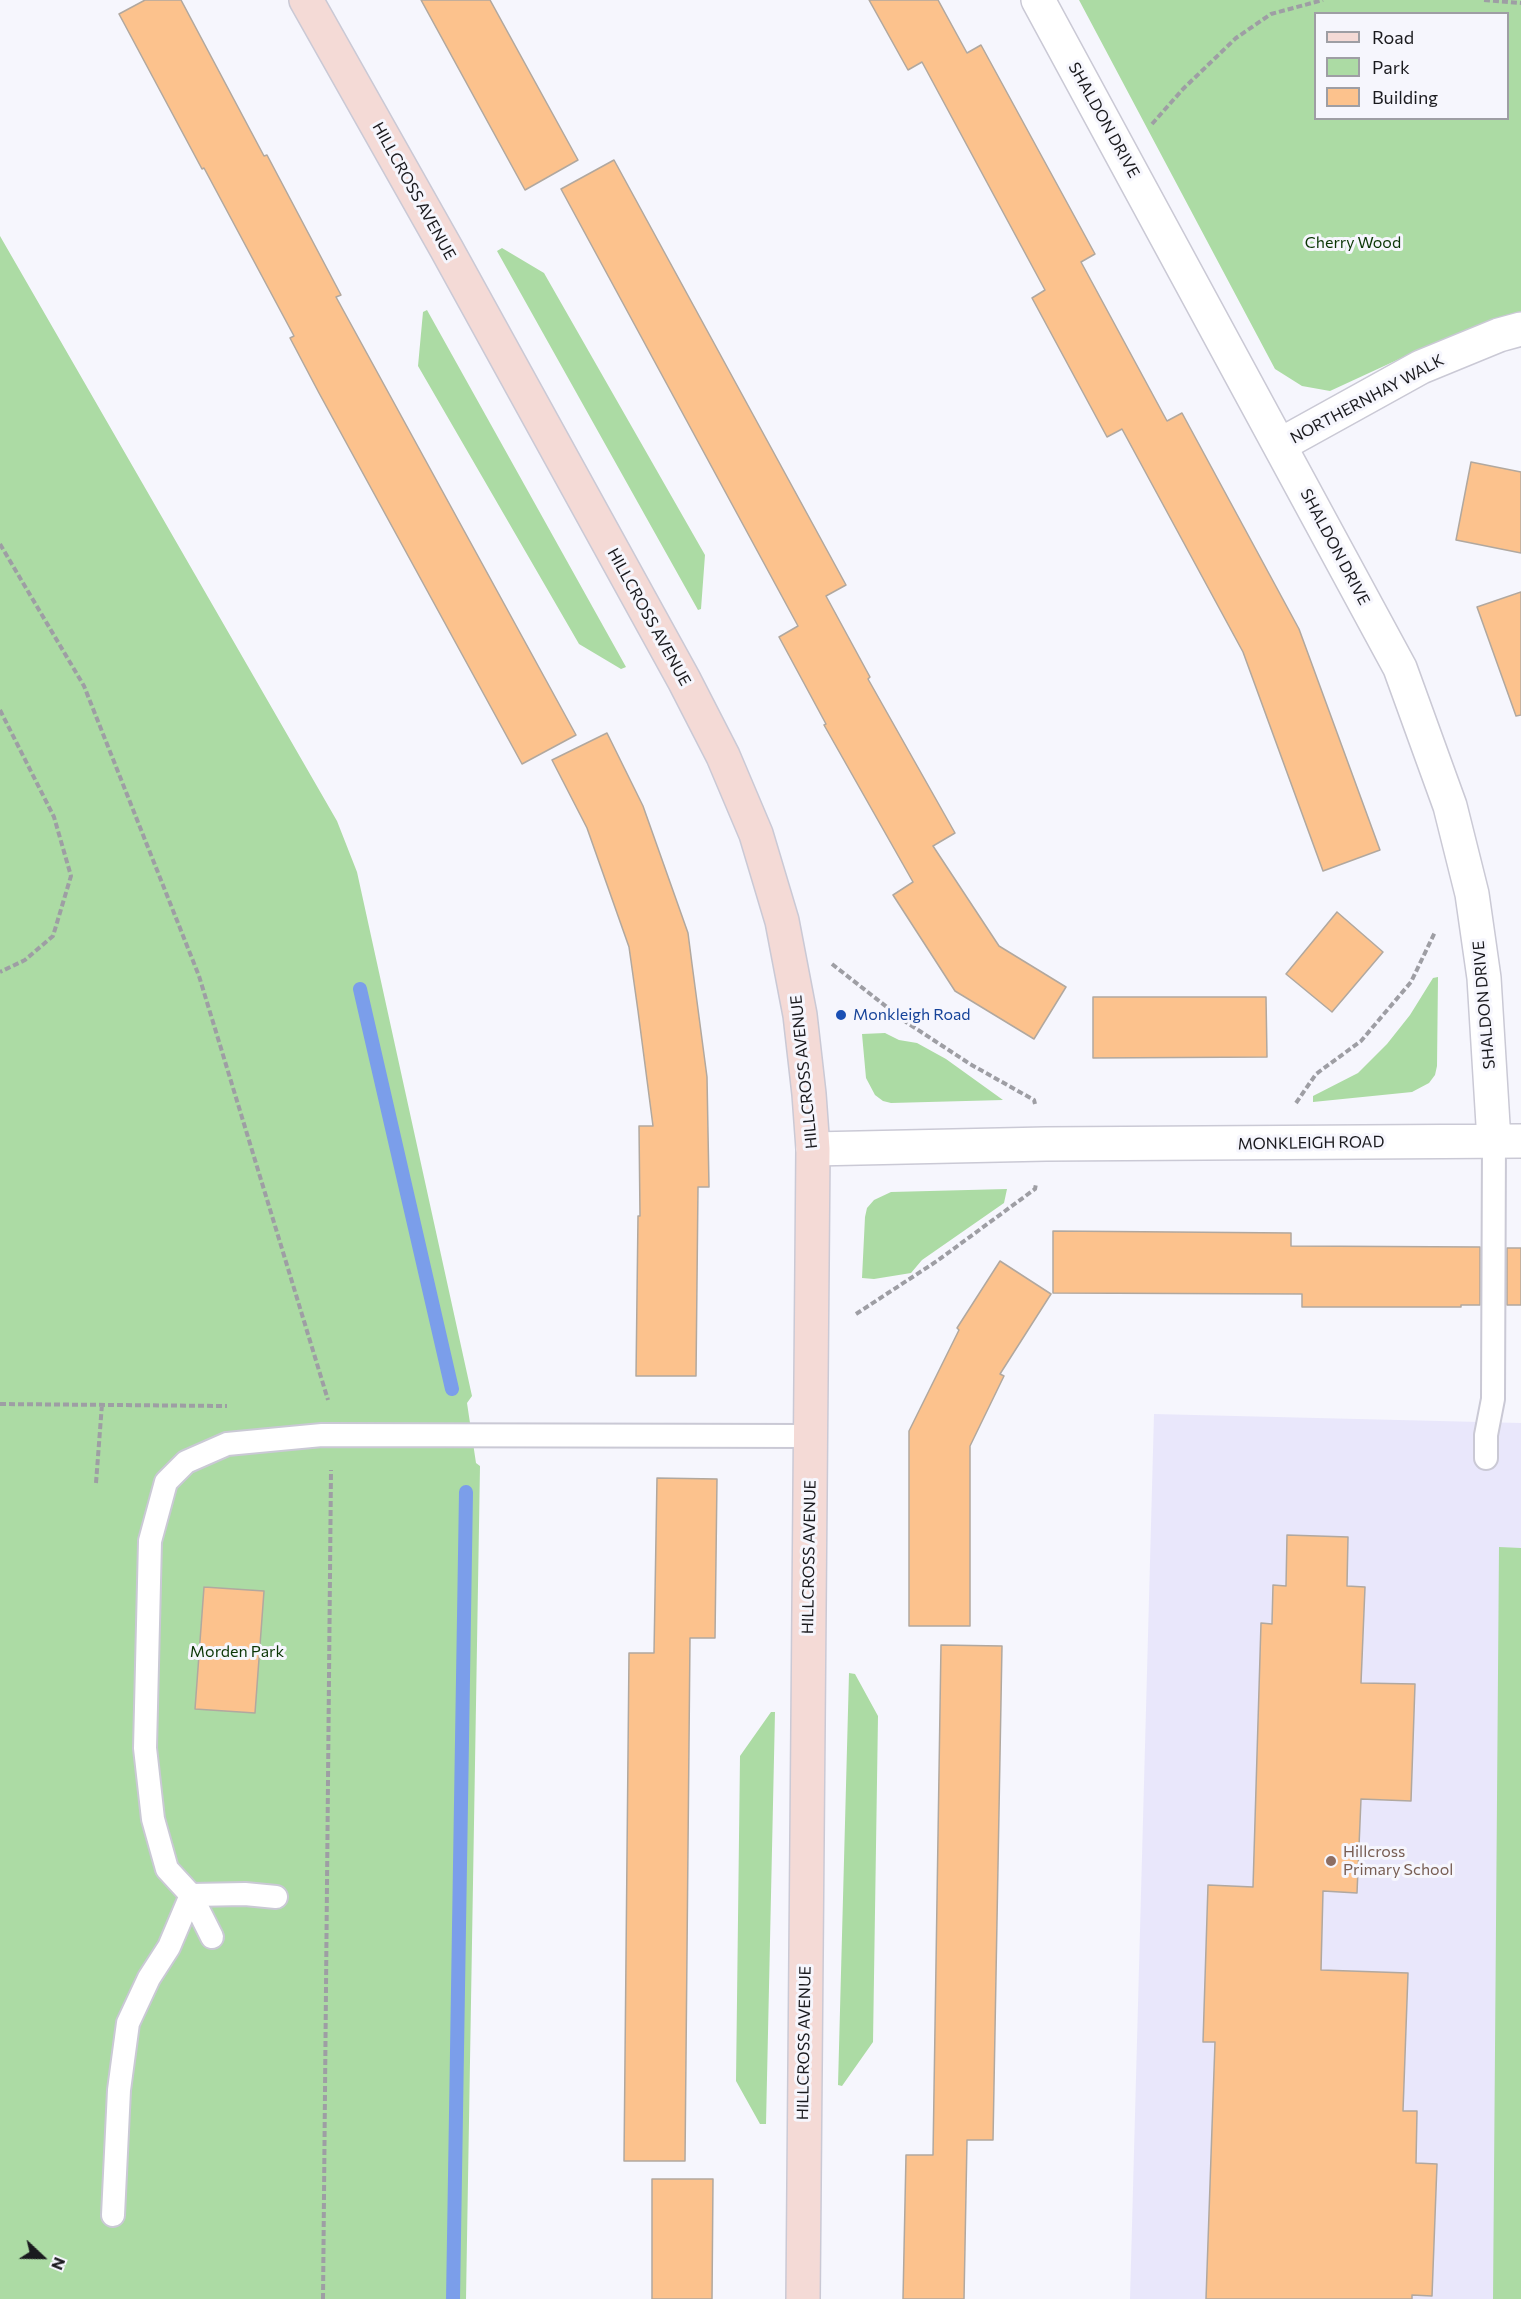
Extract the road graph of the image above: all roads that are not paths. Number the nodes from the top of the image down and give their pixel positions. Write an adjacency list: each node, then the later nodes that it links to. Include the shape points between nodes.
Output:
1 (306, 0): 6 (street, HILLCROSS AVENUE, via 723,756 756,834 783,925 800,1016)
2 (1038, 0): 4 (street, SHALDON DRIVE)
3 (1521, 329): 4 (street, NORTHERNHAY WALK, via 1421,367)
4 (1280, 445): 5 (street, SHALDON DRIVE, via 1400,668 1450,806 1472,894)
5 (1508, 1141): 6 (street, MONKLEIGH ROAD); 8 (lane, via 1493,1399)
6 (813, 1149): 7 (street, HILLCROSS AVENUE)
7 (811, 1436): 9 (lane, via 332,1435 227,1444 186,1462 166,1482 150,1541 145,1748 153,1819 167,1869); 13 (street, HILLCROSS AVENUE)
8 (1485, 1458)
9 (190, 1895): 10 (lane); 11 (lane); 12 (lane, via 170,1947 149,1978 128,2023 119,2090)
10 (276, 1897)
11 (212, 1937)
12 (113, 2215)
13 (803, 2299)

